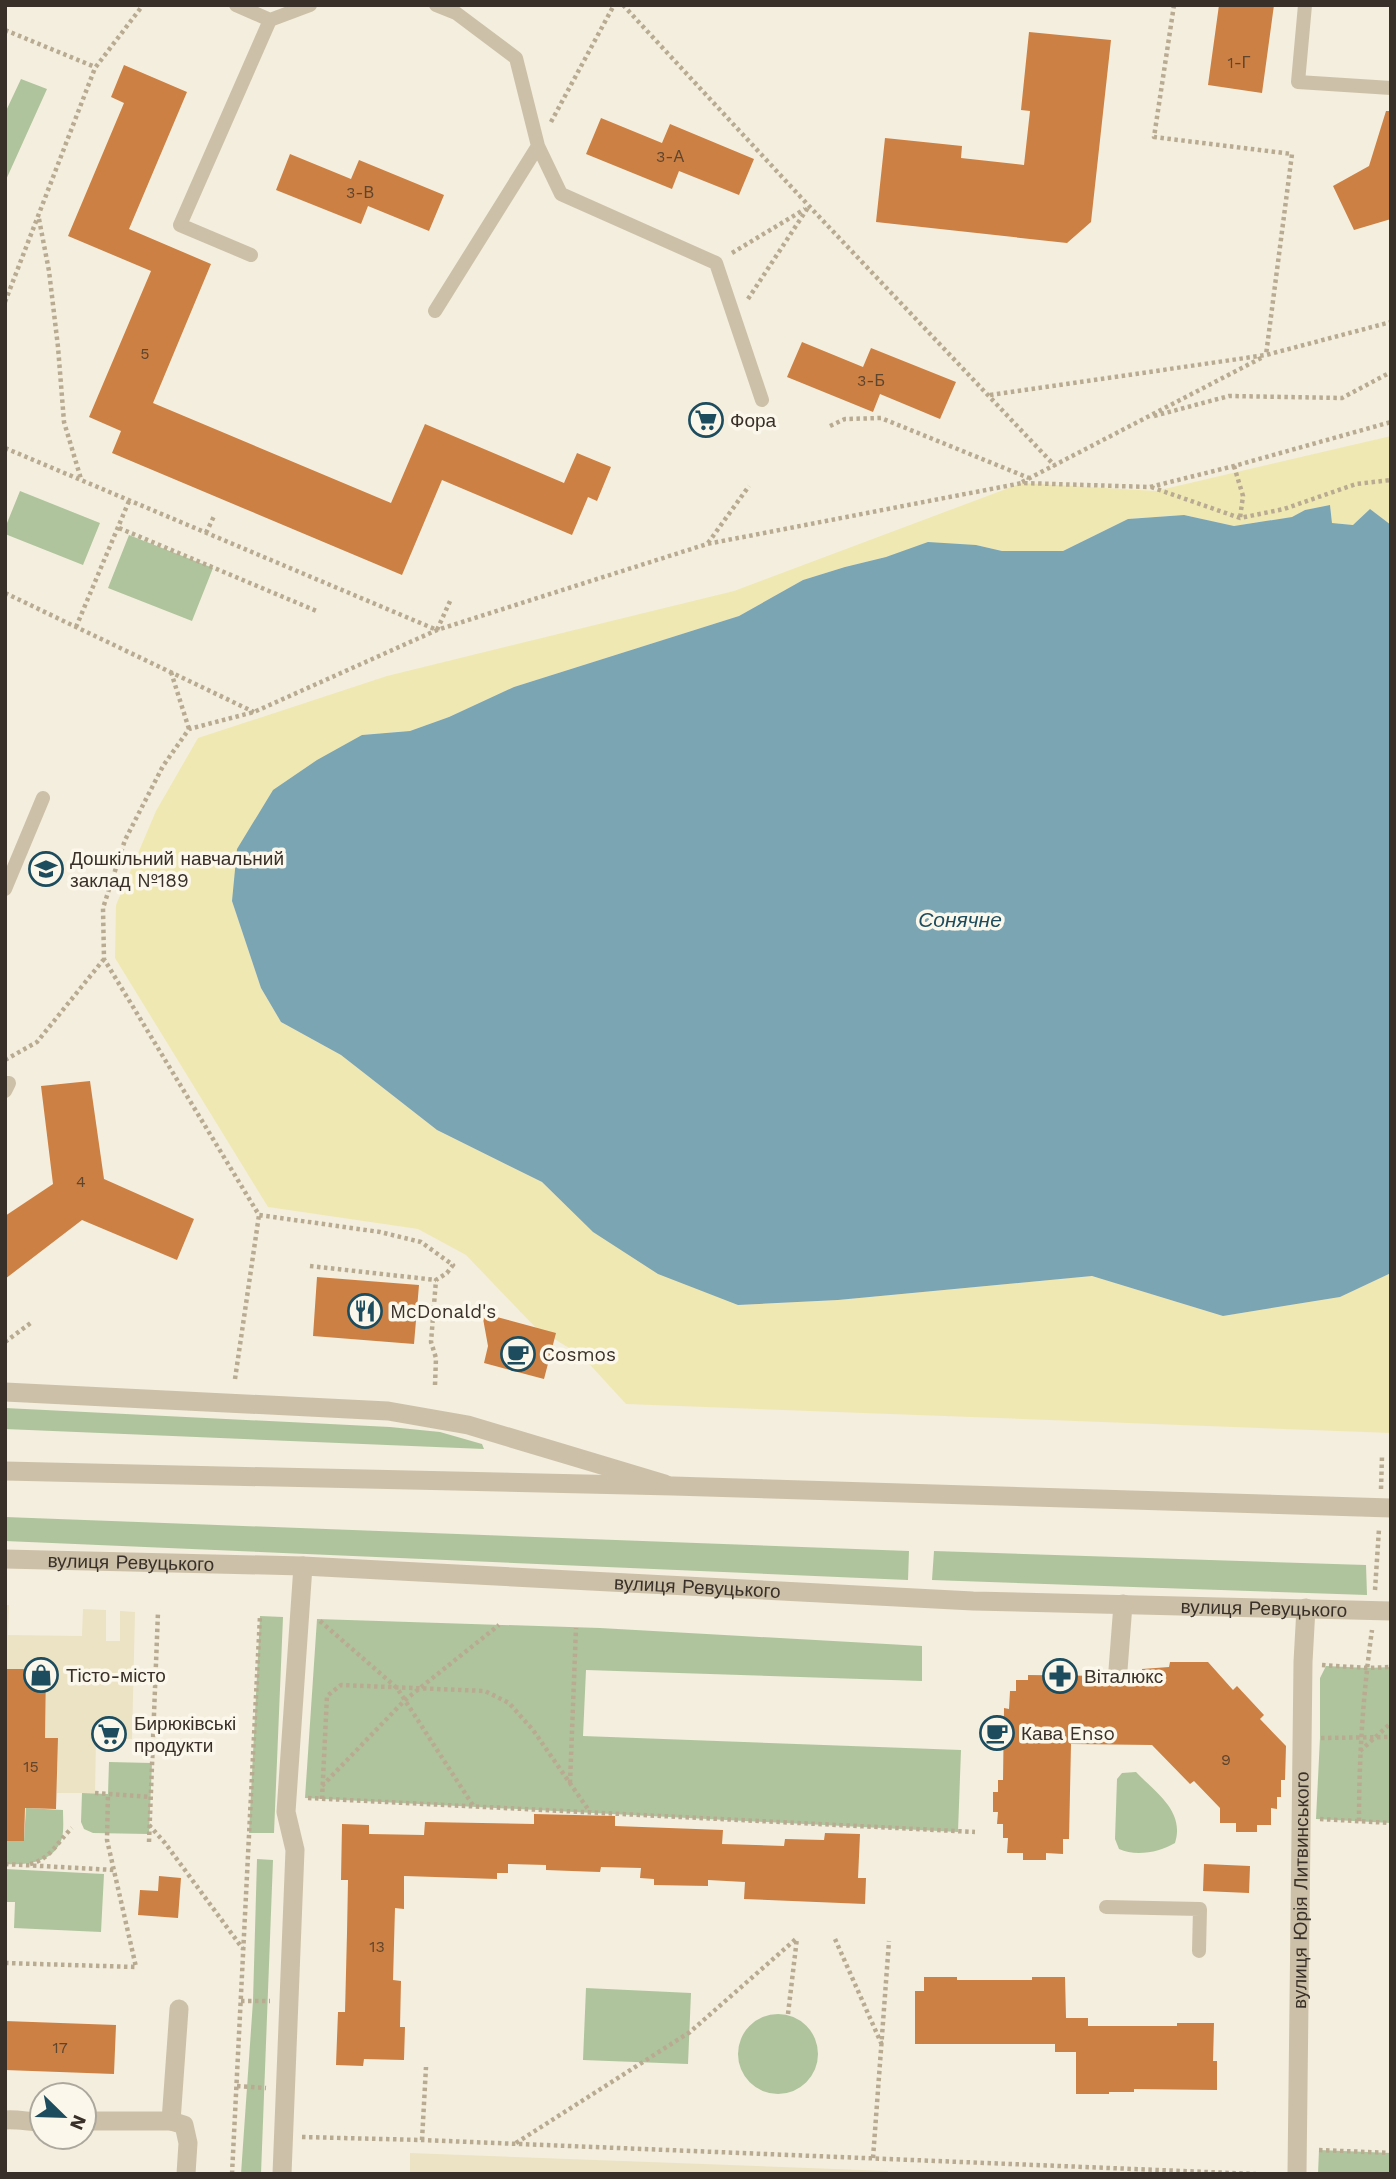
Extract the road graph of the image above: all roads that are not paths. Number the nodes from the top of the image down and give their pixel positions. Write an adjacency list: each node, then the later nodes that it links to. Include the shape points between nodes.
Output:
1 (236, 5): 5 (lane)
2 (310, 5): 5 (lane)
3 (436, 5): 7 (lane, via 456,13 516,58)
4 (1305, 5): 6 (lane, via 1298,82)
5 (270, 20): 8 (lane, via 180,225)
6 (1391, 88)
7 (538, 146): 9 (lane); 10 (lane, via 561,194 716,263)
8 (251, 255)
9 (435, 311)
10 (762, 400)
11 (43, 798): 12 (lane)
12 (5, 889)
13 (5, 1083): 14 (lane, via 9,1083)
14 (5, 1091)
15 (5, 1392): 17 (street, via 388,1411 468,1425)
16 (5, 1471): 17 (street)
17 (673, 1486): 18 (street)
18 (1385, 1508)
19 (5, 1559): 20 (street, вулиця Ревуцького)
20 (303, 1566): 21 (street, вулиця Ревуцького, via 921,1599); 33 (street, via 286,1812 295,1850)
21 (1123, 1604): 22 (street, вулиця Ревуцького); 24 (street)
22 (1306, 1608): 23 (street, вулиця Ревуцького); 34 (street, вулиця Юрія Литвинського)
23 (1382, 1611)
24 (1118, 1670)
25 (1106, 1908): 26 (lane, via 1200,1909)
26 (1199, 1951)
27 (178, 2010): 31 (street)
28 (5, 2120): 29 (street)
29 (28, 2121)
30 (98, 2121): 31 (street)
31 (171, 2121): 32 (street, via 184,2125)
32 (186, 2174)
33 (282, 2174)
34 (1297, 2174)

